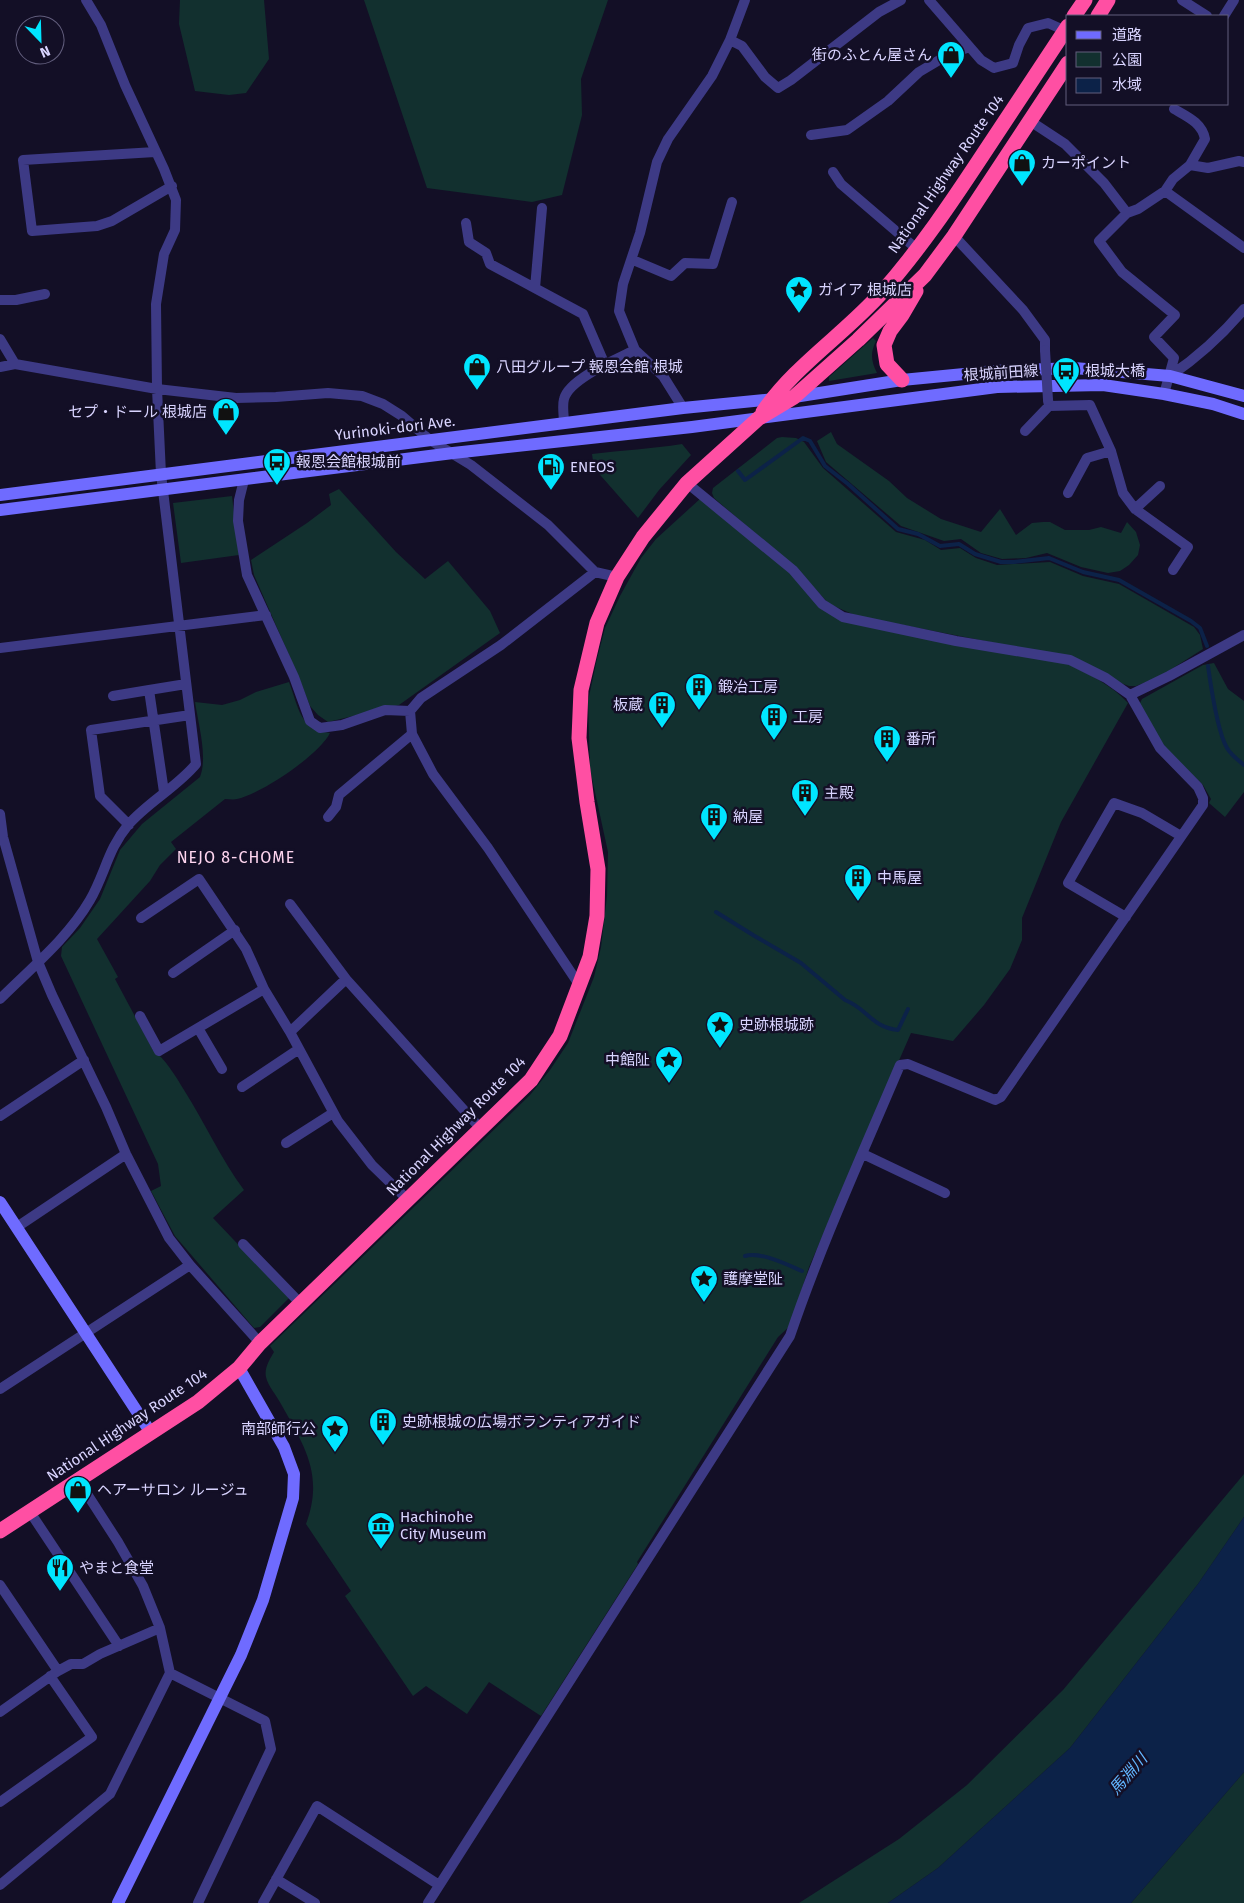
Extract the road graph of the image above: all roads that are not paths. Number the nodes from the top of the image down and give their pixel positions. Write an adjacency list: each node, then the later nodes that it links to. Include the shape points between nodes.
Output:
1 (86, 0): 21 (street, via 101,25)
2 (745, 0): 15 (street)
3 (901, 0): 15 (street, via 879,12 778,88 765,77 742,46)
4 (930, 0): 16 (street)
5 (1085, 0): 9 (highway)
6 (1108, 0): 10 (highway)
7 (1182, 0): 11 (street)
8 (1234, 0): 12 (street)
9 (1075, 15)
10 (1099, 15)
11 (1205, 15)
12 (1225, 15)
13 (1066, 29): 16 (street, via 1048,23 1028,28 1013,63 994,68)
14 (1066, 31): 33 (highway, National Highway Route 104)
15 (730, 40): 34 (street, via 712,76 668,138 657,162)
16 (969, 47): 20 (street, via 919,72 888,101 846,130)
17 (1066, 66): 19 (highway, National Highway Route 104)
18 (1174, 109): 23 (street, via 1203,130 1205,139)
19 (1030, 121): 29 (street, via 1065,144); 31 (highway, National Highway Route 104)
20 (811, 135)
21 (155, 152): 25 (street); 25 (street, via 23,160 32,231 112,222)
22 (1242, 159): 23 (street, via 1208,168)
23 (1190, 165): 26 (street, via 1173,179)
24 (833, 172): 33 (street, via 841,184)
25 (172, 186): 47 (street, via 175,230 164,254 156,304)
26 (1165, 191): 29 (street); 32 (street)
27 (732, 202): 34 (street, via 713,264 685,262 671,276)
28 (542, 208): 36 (street)
29 (1127, 213): 45 (street, via 1099,241 1122,272 1174,315 1154,337 1174,358)
30 (466, 223): 36 (street, via 468,242 486,253 490,264)
31 (954, 236): 35 (highway, National Highway Route 104); 52 (street, bridge, via 1023,310 1045,340)
32 (1244, 248)
33 (918, 250): 51 (highway, National Highway Route 104, via 854,321 789,378)
34 (633, 260): 41 (street, via 623,284 619,311)
35 (925, 275): 46 (highway, via 884,345 887,364); 50 (highway, National Highway Route 104)
36 (535, 288): 43 (street, via 583,314)
37 (45, 294): 38 (street)
38 (0, 300)
39 (1244, 309): 45 (street, via 1192,361)
40 (0, 339): 42 (street)
41 (635, 350): 43 (street); 53 (street, via 663,376)
42 (15, 364): 44 (street); 47 (street)
43 (605, 365): 56 (street, via 573,385 564,399)
44 (0, 367)
45 (1170, 376): 46 (street, 根城前田線, via 1074,368 995,371); 48 (street); 49 (street, 根城前田線)
46 (902, 380): 50 (street, 根城前田線)
47 (157, 390): 58 (street, via 236,398 328,393 362,396 402,416); 61 (street)
48 (1164, 394): 54 (street, 根城前田線); 55 (street, 根城前田線, via 1103,386 997,387)
49 (1244, 396)
50 (794, 397): 51 (street, Yurinoki-dori Ave.); 55 (highway, National Highway Route 104)
51 (772, 399): 53 (street, Yurinoki-dori Ave.); 55 (highway, National Highway Route 104)
52 (1048, 403): 57 (street); 59 (street, via 1090,405)
53 (682, 408): 56 (street, Yurinoki-dori Ave.)
54 (1244, 414)
55 (759, 418): 60 (street); 63 (highway, National Highway Route 104)
56 (564, 423): 58 (street, Yurinoki-dori Ave.)
57 (1025, 430)
58 (430, 440): 60 (street); 61 (street, Yurinoki-dori Ave.)
59 (1111, 451): 66 (street, via 1087,458); 68 (street, via 1123,493)
60 (454, 453): 62 (street); 71 (street, via 548,525)
61 (161, 474): 65 (street); 67 (street, Yurinoki-dori Ave.)
62 (244, 480): 65 (street); 73 (street, via 238,521 242,548 247,575)
63 (687, 483): 72 (highway, National Highway Route 104, via 643,538); 79 (street, via 792,570 822,604 843,617 956,641 1070,660 1106,678)
64 (1160, 486): 68 (street)
65 (163, 490): 69 (street); 74 (street)
66 (1068, 493)
67 (0, 496)
68 (1135, 509): 70 (street, via 1188,548)
69 (0, 510)
70 (1173, 570)
71 (595, 572): 72 (street); 81 (street, via 501,645 421,698)
72 (618, 577): 98 (highway, National Highway Route 104, via 598,623 581,690 579,738 598,888 592,949)
73 (266, 615): 74 (street); 81 (street, via 310,721 320,728 342,725 385,710)
74 (178, 626): 76 (street); 77 (street)
75 (1244, 635): 79 (street)
76 (0, 648)
77 (186, 684): 78 (street); 82 (street)
78 (149, 690): 80 (street); 83 (street)
79 (1130, 695): 89 (street, via 1160,748 1198,787 1203,798 1203,805)
80 (113, 696)
81 (410, 711): 84 (street)
82 (190, 715): 83 (street); 85 (street, via 196,764)
83 (153, 720): 85 (street); 88 (street, via 91,730 100,796)
84 (412, 734): 87 (street, via 339,795); 98 (street, via 433,774 488,848)
85 (164, 792): 88 (street)
86 (0, 814): 90 (street)
87 (328, 818)
88 (129, 825): 95 (street, via 113,845 102,876 82,913)
89 (1181, 836): 92 (street); 92 (street, via 1142,813 1114,803 1068,883)
90 (2, 838): 95 (street)
91 (290, 904): 97 (street)
92 (1126, 917): 113 (street, via 1001,1097 995,1100 908,1064 900,1065)
93 (141, 918): 94 (street, via 199,879)
94 (235, 930): 96 (street); 99 (street)
95 (38, 962): 100 (street); 105 (street)
96 (173, 973)
97 (346, 979): 103 (street); 110 (street)
98 (580, 986): 110 (highway, National Highway Route 104, via 560,1036 531,1080)
99 (264, 989): 102 (street); 103 (street)
100 (0, 999)
101 (140, 1016): 102 (street, via 159,1051)
102 (198, 1028): 106 (street)
103 (290, 1032): 104 (street)
104 (299, 1049): 107 (street); 108 (street)
105 (84, 1060): 109 (street); 112 (street)
106 (222, 1069)
107 (242, 1087)
108 (333, 1113): 111 (street); 115 (street, via 372,1166)
109 (0, 1116)
110 (481, 1129): 115 (highway, National Highway Route 104)
111 (286, 1143)
112 (126, 1154): 117 (street); 119 (street, via 169,1238)
113 (863, 1154): 114 (street); 139 (street, via 825,1240 790,1336)
114 (945, 1193)
115 (408, 1200): 120 (highway, National Highway Route 104)
116 (0, 1202): 117 (street)
117 (17, 1228): 121 (street)
118 (242, 1244): 120 (street)
119 (190, 1265): 121 (street); 122 (street)
120 (301, 1304): 122 (highway, National Highway Route 104)
121 (87, 1334): 124 (street); 125 (street)
122 (260, 1343): 123 (highway, National Highway Route 104)
123 (239, 1368): 125 (highway, National Highway Route 104, via 198,1402); 134 (street, via 284,1447 294,1474 293,1498 263,1600)
124 (0, 1389)
125 (151, 1433): 126 (highway, National Highway Route 104)
126 (78, 1480): 127 (highway, National Highway Route 104); 130 (street, via 143,1586)
127 (30, 1512): 128 (highway, National Highway Route 104); 131 (street)
128 (0, 1531)
129 (0, 1585): 133 (street)
130 (160, 1628): 131 (street); 132 (street)
131 (118, 1646): 133 (street)
132 (170, 1673): 134 (street); 138 (street, via 110,1794)
133 (54, 1674): 135 (street); 136 (street, via 92,1737)
134 (221, 1699): 140 (street); 141 (street, via 265,1721 271,1749)
135 (0, 1712)
136 (0, 1802)
137 (276, 1879): 139 (street, via 318,1806); 142 (street); 143 (street)
138 (0, 1883)
139 (440, 1885): 144 (street)
140 (118, 1903)
141 (198, 1903)
142 (262, 1903)
143 (315, 1903)
144 (428, 1903)

